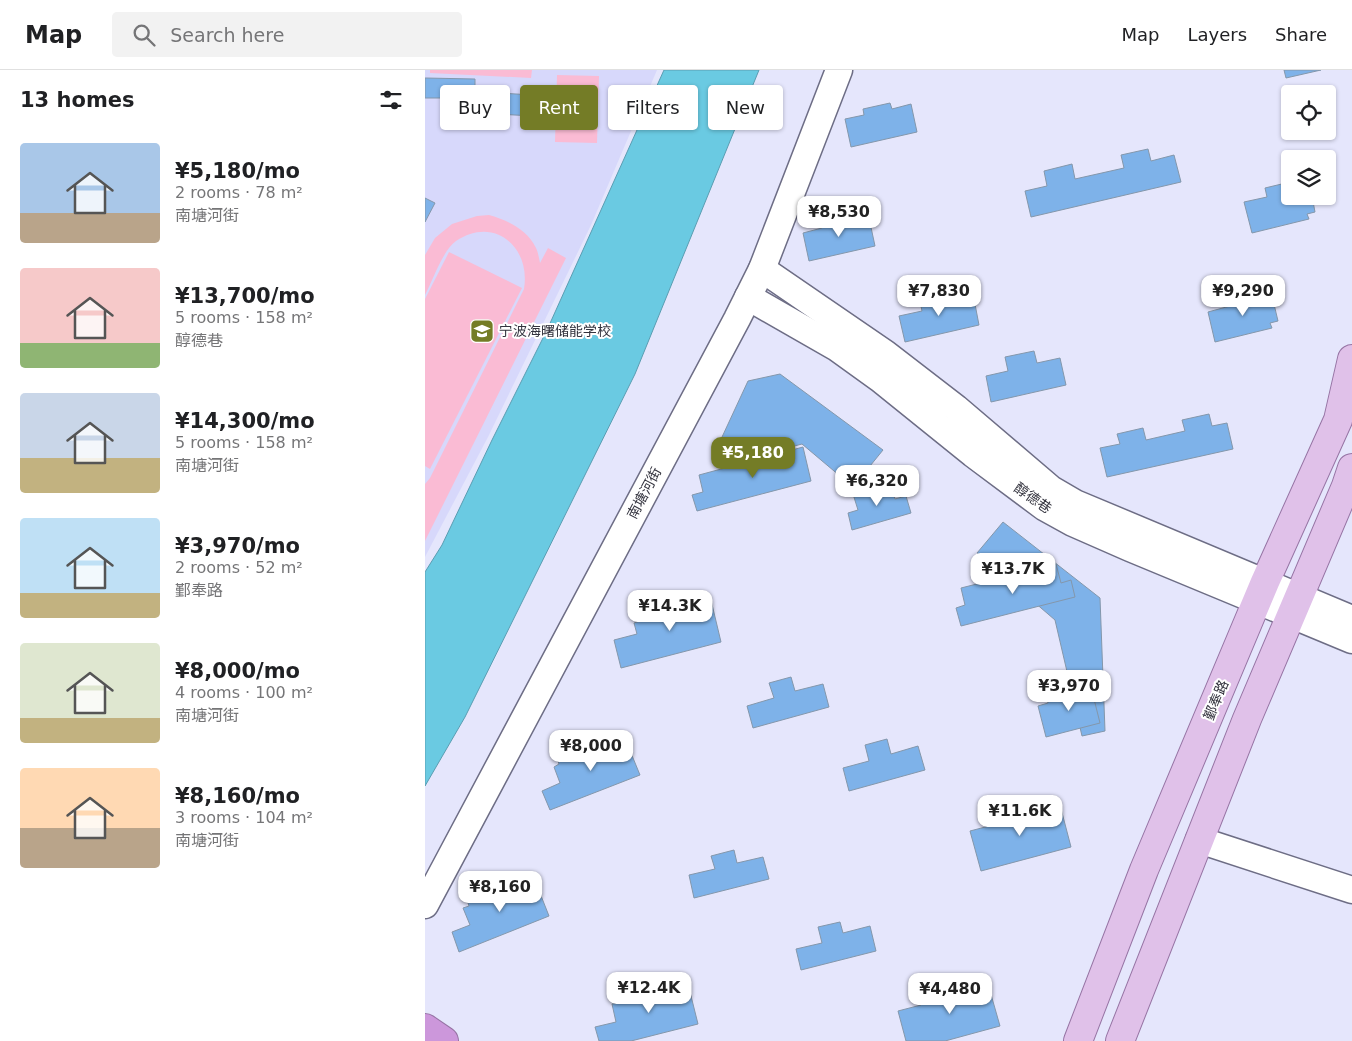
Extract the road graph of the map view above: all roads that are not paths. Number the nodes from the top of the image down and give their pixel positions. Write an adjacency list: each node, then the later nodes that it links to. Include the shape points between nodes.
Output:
1 (839, 70): 2 (street, 南塘河街)
2 (762, 269): 3 (street, 南塘河街); 6 (street, 醇德巷, via 886,354 956,408 1051,489)
3 (748, 297): 6 (street, 醇德巷, via 837,348 1044,507 1130,548); 12 (street, 南塘河街)
4 (1352, 359): 6 (main road, 鄞奉路, via 1338,420)
5 (1352, 468): 7 (main road)
6 (1261, 592): 7 (street, 醇德巷); 15 (main road, 鄞奉路, via 1144,870)
7 (1295, 605): 8 (street, 醇德巷); 9 (street, 醇德巷); 10 (main road)
8 (1352, 619)
9 (1352, 640)
10 (1199, 840): 11 (street); 16 (main road)
11 (1352, 890)
12 (425, 905)
13 (425, 1028): 14 (highway)
14 (444, 1041)
15 (1077, 1041)
16 (1120, 1041)

